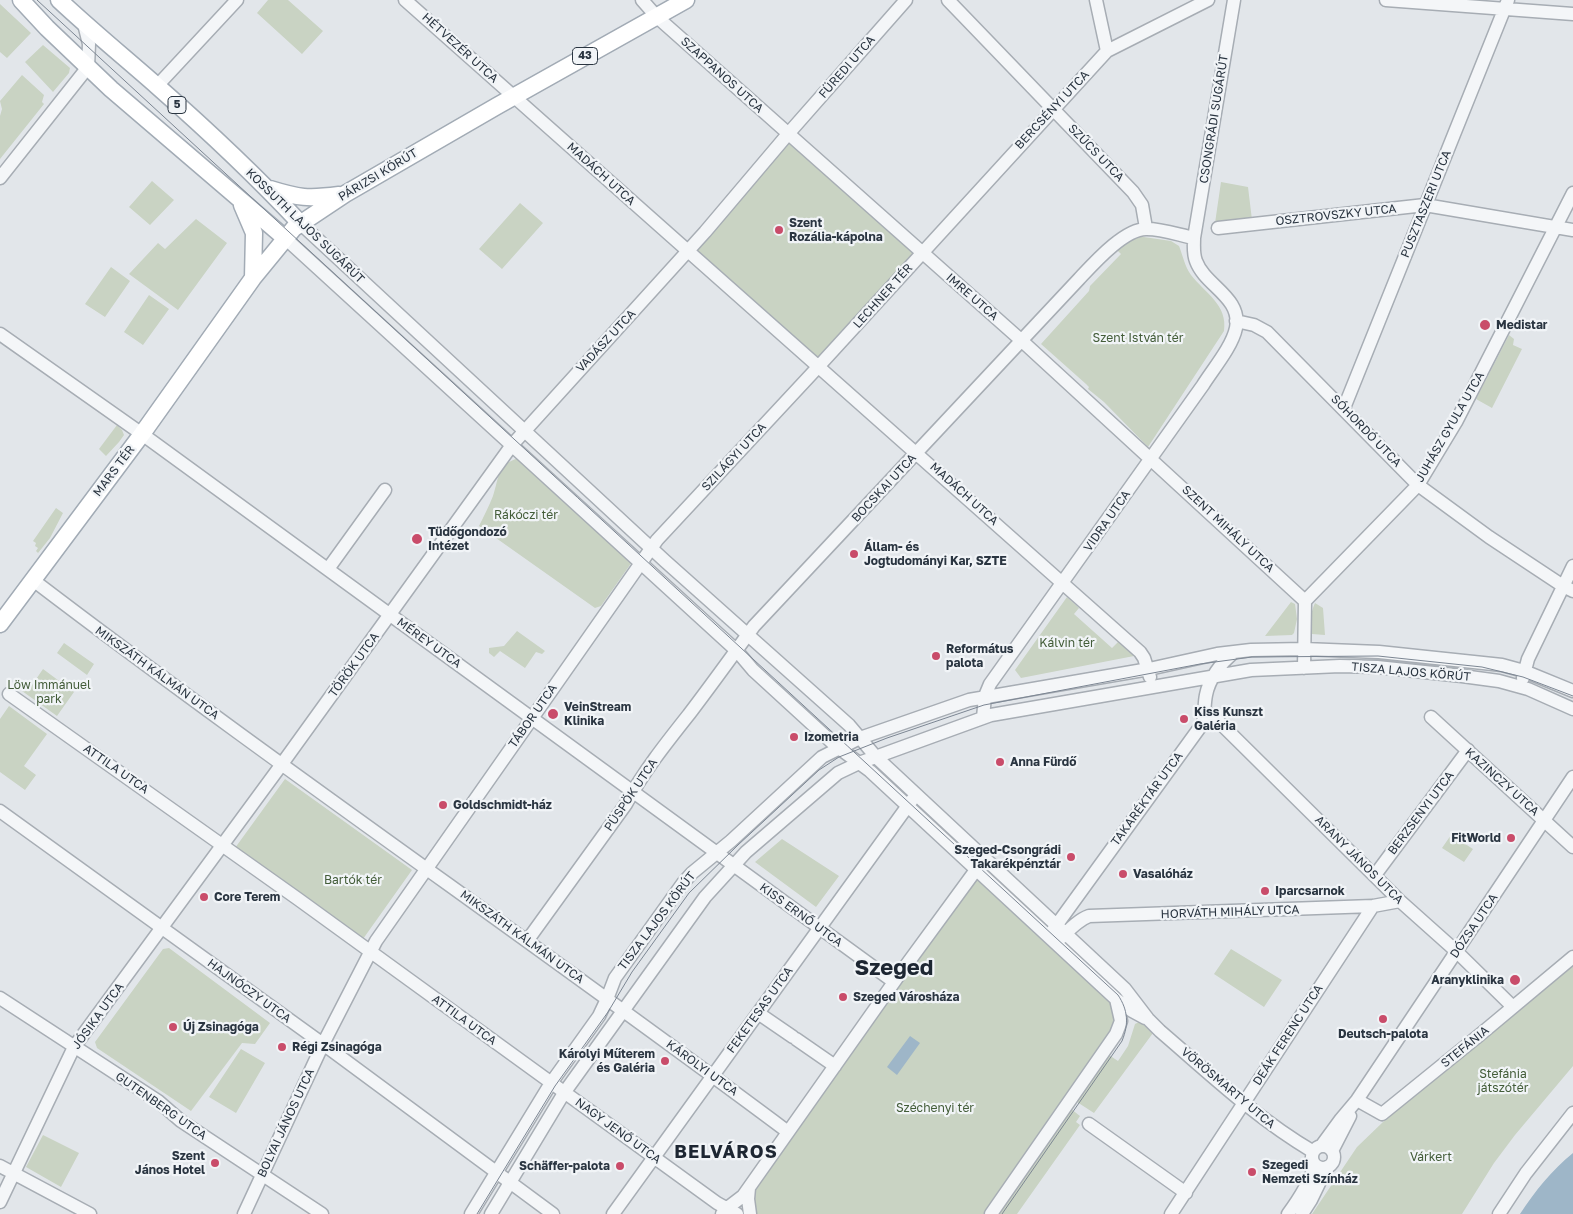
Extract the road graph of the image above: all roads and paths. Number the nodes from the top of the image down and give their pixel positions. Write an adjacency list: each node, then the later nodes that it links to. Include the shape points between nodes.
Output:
1 (21, 0): 18 (main road, KOSSUTH LAJOS SUGÁRÚT / 5)
2 (59, 0): 16 (main road, KOSSUTH LAJOS SUGÁRÚT / 5)
3 (237, 0): 19 (street)
4 (405, 0): 20 (street, HÉTVEZÉR UTCA)
5 (642, 0): 15 (street, SZAPPANOS UTCA)
6 (686, 0): 15 (main road, PÁRIZSI KÖRÚT / 43)
7 (906, 0): 22 (street, FÜREDI UTCA)
8 (948, 0): 21 (street, SZŰCS UTCA)
9 (1096, 0): 17 (street)
10 (1208, 0): 17 (street, BERCSÉNYI UTCA)
11 (1234, 0): 35 (street, CSONGRÁDI SUGÁRÚT)
12 (1386, 0): 13 (street)
13 (1506, 5): 14 (street); 28 (street, PUSZTASZERI UTCA)
14 (1573, 14)
15 (657, 16): 20 (main road, PÁRIZSI KÖRÚT / 43); 22 (street, SZAPPANOS UTCA)
16 (84, 24): 18 (street, via 89,44); 19 (main road, KOSSUTH LAJOS SUGÁRÚT / 5)
17 (1108, 52): 21 (street, BERCSÉNYI UTCA)
18 (88, 67): 23 (street); 27 (main road, KOSSUTH LAJOS SUGÁRÚT / 5)
19 (157, 86): 24 (main road, KOSSUTH LAJOS SUGÁRÚT / 5)
20 (514, 96): 26 (main road, PÁRIZSI KÖRÚT / 43); 36 (street, MADÁCH UTCA)
21 (1054, 109): 31 (street, SZŰCS UTCA, via 1133,192 1142,205); 37 (street, BERCSÉNYI UTCA)
22 (788, 134): 36 (street); 37 (street, LECHNER TÉR)
23 (0, 178)
24 (268, 188): 26 (main road, via 306,198); 29 (main road, KOSSUTH LAJOS SUGÁRÚT / 5)
25 (1573, 193): 30 (street, JUHÁSZ GYULA UTCA)
26 (345, 194): 29 (main road, PÁRIZSI KÖRÚT / 43)
27 (240, 200): 34 (main road, KOSSUTH LAJOS SUGÁRÚT / 5); 38 (main road, 5, via 254,234)
28 (1425, 205): 30 (street, OSZTROVSZKY UTCA); 32 (street, OSZTROVSZKY UTCA); 43 (street, PUSZTASZERI UTCA)
29 (300, 223): 34 (main road, PÁRIZSI KÖRÚT); 44 (street, KOSSUTH LAJOS SUGÁRÚT)
30 (1555, 227): 33 (street, OSZTROVSZKY UTCA); 49 (street, JUHÁSZ GYULA UTCA, via 1456,422)
31 (1146, 228): 35 (street); 41 (street, via 1132,232 1113,246)
32 (1218, 228)
33 (1573, 230)
34 (285, 238): 38 (main road, PÁRIZSI KÖRÚT); 46 (street, KOSSUTH LAJOS SUGÁRÚT)
35 (1194, 238): 39 (street, via 1199,268 1231,303)
36 (688, 252): 42 (street); 44 (street, VADÁSZ UTCA)
37 (922, 253): 41 (street, IMRE UTCA); 42 (street, LECHNER TÉR)
38 (253, 278): 45 (main road, PÁRIZSI KÖRÚT)
39 (1236, 321): 43 (street, SÓHORDÓ UTCA, via 1267,332); 48 (street, via 1230,342)
40 (0, 334): 45 (street, MARS TÉR)
41 (1022, 341): 47 (street, BOCSKAI UTCA); 48 (street)
42 (818, 367): 47 (street, MADÁCH UTCA); 51 (street, SZILÁGYI UTCA)
43 (1344, 408): 49 (street, SÓHORDÓ UTCA)
44 (524, 430): 46 (street); 51 (street, KOSSUTH LAJOS SUGÁRÚT)
45 (142, 434): 54 (street, MÉREY UTCA); 55 (main road, MARS TÉR)
46 (512, 445): 52 (street, KOSSUTH LAJOS SUGÁRÚT); 59 (street, TÖRÖK UTCA)
47 (917, 453): 56 (street, MADÁCH UTCA); 61 (street, BOCSKAI UTCA)
48 (1151, 458): 56 (street, VIDRA UTCA); 58 (street, SZENT MIHÁLY UTCA)
49 (1418, 485): 57 (street, SÓHORDÓ UTCA, via 1489,537); 58 (street, JUHÁSZ GYULA UTCA)
50 (385, 490): 54 (street)
51 (651, 548): 52 (street); 61 (street, KOSSUTH LAJOS SUGÁRÚT)
52 (640, 564): 63 (street, KOSSUTH LAJOS SUGÁRÚT); 79 (street, TÁBOR UTCA)
53 (1573, 566): 57 (street)
54 (328, 569): 59 (street, MÉREY UTCA)
55 (33, 580): 60 (main road, MARS TÉR); 86 (street, MIKSZÁTH KÁLMÁN UTCA)
56 (1062, 583): 67 (street, via 1140,652); 75 (street, via 990,684)
57 (1568, 588): 68 (street)
58 (1305, 600): 62 (street)
59 (390, 615): 79 (street, MÉREY UTCA); 86 (street, TÖRÖK UTCA)
60 (0, 624)
61 (748, 635): 63 (street); 81 (street, KOSSUTH LAJOS SUGÁRÚT)
62 (1304, 649): 64 (street, TISZA LAJOS KÖRÚT); 66 (street); 68 (street, TISZA LAJOS KÖRÚT, via 1398,654 1502,665)
63 (738, 651): 82 (street, KOSSUTH LAJOS SUGÁRÚT, via 753,670); 88 (street, PÜSPÖK UTCA, via 670,738)
64 (1233, 653): 65 (street, TISZA LAJOS KÖRÚT); 69 (street)
65 (1191, 661): 67 (street, TISZA LAJOS KÖRÚT); 69 (street)
66 (1304, 668): 69 (street, TISZA LAJOS KÖRÚT); 72 (street, TISZA LAJOS KÖRÚT, via 1377,667 1499,681)
67 (1149, 669): 70 (street, TISZA LAJOS KÖRÚT); 71 (street, via 1150,677); 75 (street, TISZA LAJOS KÖRÚT)
68 (1524, 671): 72 (street); 73 (street, TISZA LAJOS KÖRÚT)
69 (1215, 674): 70 (street, TISZA LAJOS KÖRÚT); 76 (street, TAKARÉKTÁR UTCA, via 1208,686)
70 (1182, 680): 71 (street, TISZA LAJOS KÖRÚT); 76 (street)
71 (1144, 687): 80 (street, TISZA LAJOS KÖRÚT)
72 (1528, 690): 77 (street, TISZA LAJOS KÖRÚT)
73 (1573, 691)
74 (9, 694): 93 (street, ATTILA UTCA)
75 (985, 696): 80 (street); 81 (street, TISZA LAJOS KÖRÚT)
76 (1205, 705): 100 (street, ARANY JÁNOS UTCA); 101 (street, TAKARÉKTÁR UTCA, via 1203,722)
77 (1573, 708)
78 (1431, 717): 83 (street, KAZINCZY UTCA)
79 (531, 718): 88 (street, MÉREY UTCA); 98 (street, TÁBOR UTCA)
80 (983, 718): 84 (street, TISZA LAJOS KÖRÚT)
81 (860, 738): 82 (street, TISZA LAJOS KÖRÚT); 84 (street, KOSSUTH LAJOS SUGÁRÚT)
82 (838, 748): 85 (street, KOSSUTH LAJOS SUGÁRÚT); 95 (street, TISZA LAJOS KÖRÚT, via 822,757)
83 (1468, 750): 92 (street, KAZINCZY UTCA); 100 (street, BERZSENYI UTCA)
84 (876, 757): 85 (street, TISZA LAJOS KÖRÚT); 89 (street, VÖRÖSMARTY UTCA)
85 (859, 763): 90 (street, VÖRÖSMARTY UTCA); 97 (street, TISZA LAJOS KÖRÚT, via 838,773)
86 (282, 764): 93 (street); 98 (street)
87 (1573, 777): 92 (street, DÓZSA UTCA)
88 (633, 792): 95 (street, MÉREY UTCA); 109 (street, PÜSPÖK UTCA)
89 (917, 795): 90 (street); 96 (street, VÖRÖSMARTY UTCA)
90 (907, 806): 99 (street, VÖRÖSMARTY UTCA); 106 (street, FEKETESAS UTCA)
91 (0, 811): 105 (street, HAJNÓCZY UTCA)
92 (1545, 820): 94 (street, KAZINCZY UTCA); 110 (street, DÓZSA UTCA)
93 (222, 845): 105 (street, JÓSIKA UTCA); 111 (street)
94 (1573, 847)
95 (716, 853): 97 (street, KISS ERNŐ UTCA); 116 (street, TISZA LAJOS KÖRÚT, via 683,883 615,978)
96 (985, 859): 99 (street); 107 (street, VÖRÖSMARTY UTCA)
97 (733, 866): 106 (street, KISS ERNŐ UTCA); 116 (street, TISZA LAJOS KÖRÚT)
98 (428, 869): 109 (street, MIKSZÁTH KÁLMÁN UTCA); 111 (street)
99 (976, 869): 108 (street, VÖRÖSMARTY UTCA); 113 (street)
100 (1375, 875): 102 (street, ARANY JÁNOS UTCA)
101 (1078, 895): 104 (street, via 1077,906); 107 (street, TAKARÉKTÁR UTCA)
102 (1400, 901): 103 (street, HORVÁTH MIHÁLY UTCA); 110 (street, ARANY JÁNOS UTCA)
103 (1373, 906): 104 (street, HORVÁTH MIHÁLY UTCA); 127 (street, DEÁK FERENC UTCA)
104 (1089, 916): 107 (street)
105 (162, 927): 121 (street, HAJNÓCZY UTCA); 122 (street, JÓSIKA UTCA)
106 (819, 927): 113 (street, KISS ERNŐ UTCA); 118 (street, FEKETESAS UTCA)
107 (1061, 929): 108 (street); 119 (street, VÖRÖSMARTY UTCA, via 1125,989)
108 (1052, 940): 115 (street, VÖRÖSMARTY UTCA)
109 (527, 941): 116 (street, MIKSZÁTH KÁLMÁN UTCA)
110 (1456, 951): 117 (street, ARANY JÁNOS UTCA); 126 (street, DÓZSA UTCA)
111 (370, 952): 121 (street, BOLYAI JÁNOS UTCA); 125 (street, ATTILA UTCA)
112 (1573, 957): 117 (street, STEFÁNIA)
113 (894, 982): 123 (street)
114 (0, 998): 122 (street, GUTENBERG UTCA)
115 (1116, 999): 119 (street, VÖRÖSMARTY UTCA, via 1132,1012); 120 (street)
116 (615, 1005): 124 (street, KÁROLYI UTCA); 125 (street, TISZA LAJOS KÖRÚT); 125 (street, TISZA LAJOS KÖRÚT, via 599,1016)
117 (1513, 1007): 126 (street, STEFÁNIA, via 1382,1114)
118 (758, 1013): 123 (street); 124 (street, FEKETESAS UTCA)
119 (1148, 1019): 120 (street); 127 (street, VÖRÖSMARTY UTCA)
120 (1121, 1021): 151 (street, via 1116,1034)
121 (323, 1044): 136 (street, HAJNÓCZY UTCA); 137 (street, BOLYAI JÁNOS UTCA)
122 (74, 1047): 135 (street, JÓSIKA UTCA); 137 (street, GUTENBERG UTCA)
123 (835, 1066): 130 (street)
124 (713, 1076): 130 (street, KÁROLYI UTCA); 132 (street, FEKETESAS UTCA)
125 (558, 1088): 132 (street, NAGY JENŐ UTCA); 136 (street, TISZA LAJOS KÖRÚT); 138 (street, TISZA LAJOS KÖRÚT)
126 (1356, 1102): 131 (street, via 1348,1122)
127 (1243, 1103): 131 (street, VÖRÖSMARTY UTCA, via 1272,1125); 140 (street, DEÁK FERENC UTCA)
128 (1573, 1113): 155 (street)
129 (1089, 1124): 140 (street)
130 (788, 1132): 139 (street)
131 (1322, 1149): 134 (street, via 1311,1159); 134 (street, via 1334,1158)
132 (654, 1156): 142 (street, NAGY JENŐ UTCA); 149 (street, FEKETESAS UTCA)
133 (0, 1166): 135 (street)
134 (1321, 1166): 153 (street); 154 (street, via 1311,1200)
135 (14, 1173): 141 (street, JÓSIKA UTCA); 143 (street)
136 (496, 1173): 138 (street, HAJNÓCZY UTCA); 146 (street, TISZA LAJOS KÖRÚT)
137 (262, 1175): 144 (street, BOLYAI JÁNOS UTCA); 145 (street, GUTENBERG UTCA)
138 (510, 1183): 147 (street, TISZA LAJOS KÖRÚT); 148 (street, HAJNÓCZY UTCA)
139 (749, 1188): 142 (street); 150 (street)
140 (1186, 1193): 152 (street, DEÁK FERENC UTCA)
141 (0, 1202)
142 (728, 1212)
143 (90, 1214)
144 (244, 1214)
145 (322, 1214)
146 (471, 1214)
147 (491, 1214)
148 (553, 1214)
149 (613, 1214)
150 (750, 1214)
151 (991, 1214)
152 (1171, 1214)
153 (1288, 1214)
154 (1302, 1214)
155 (1499, 1214)

